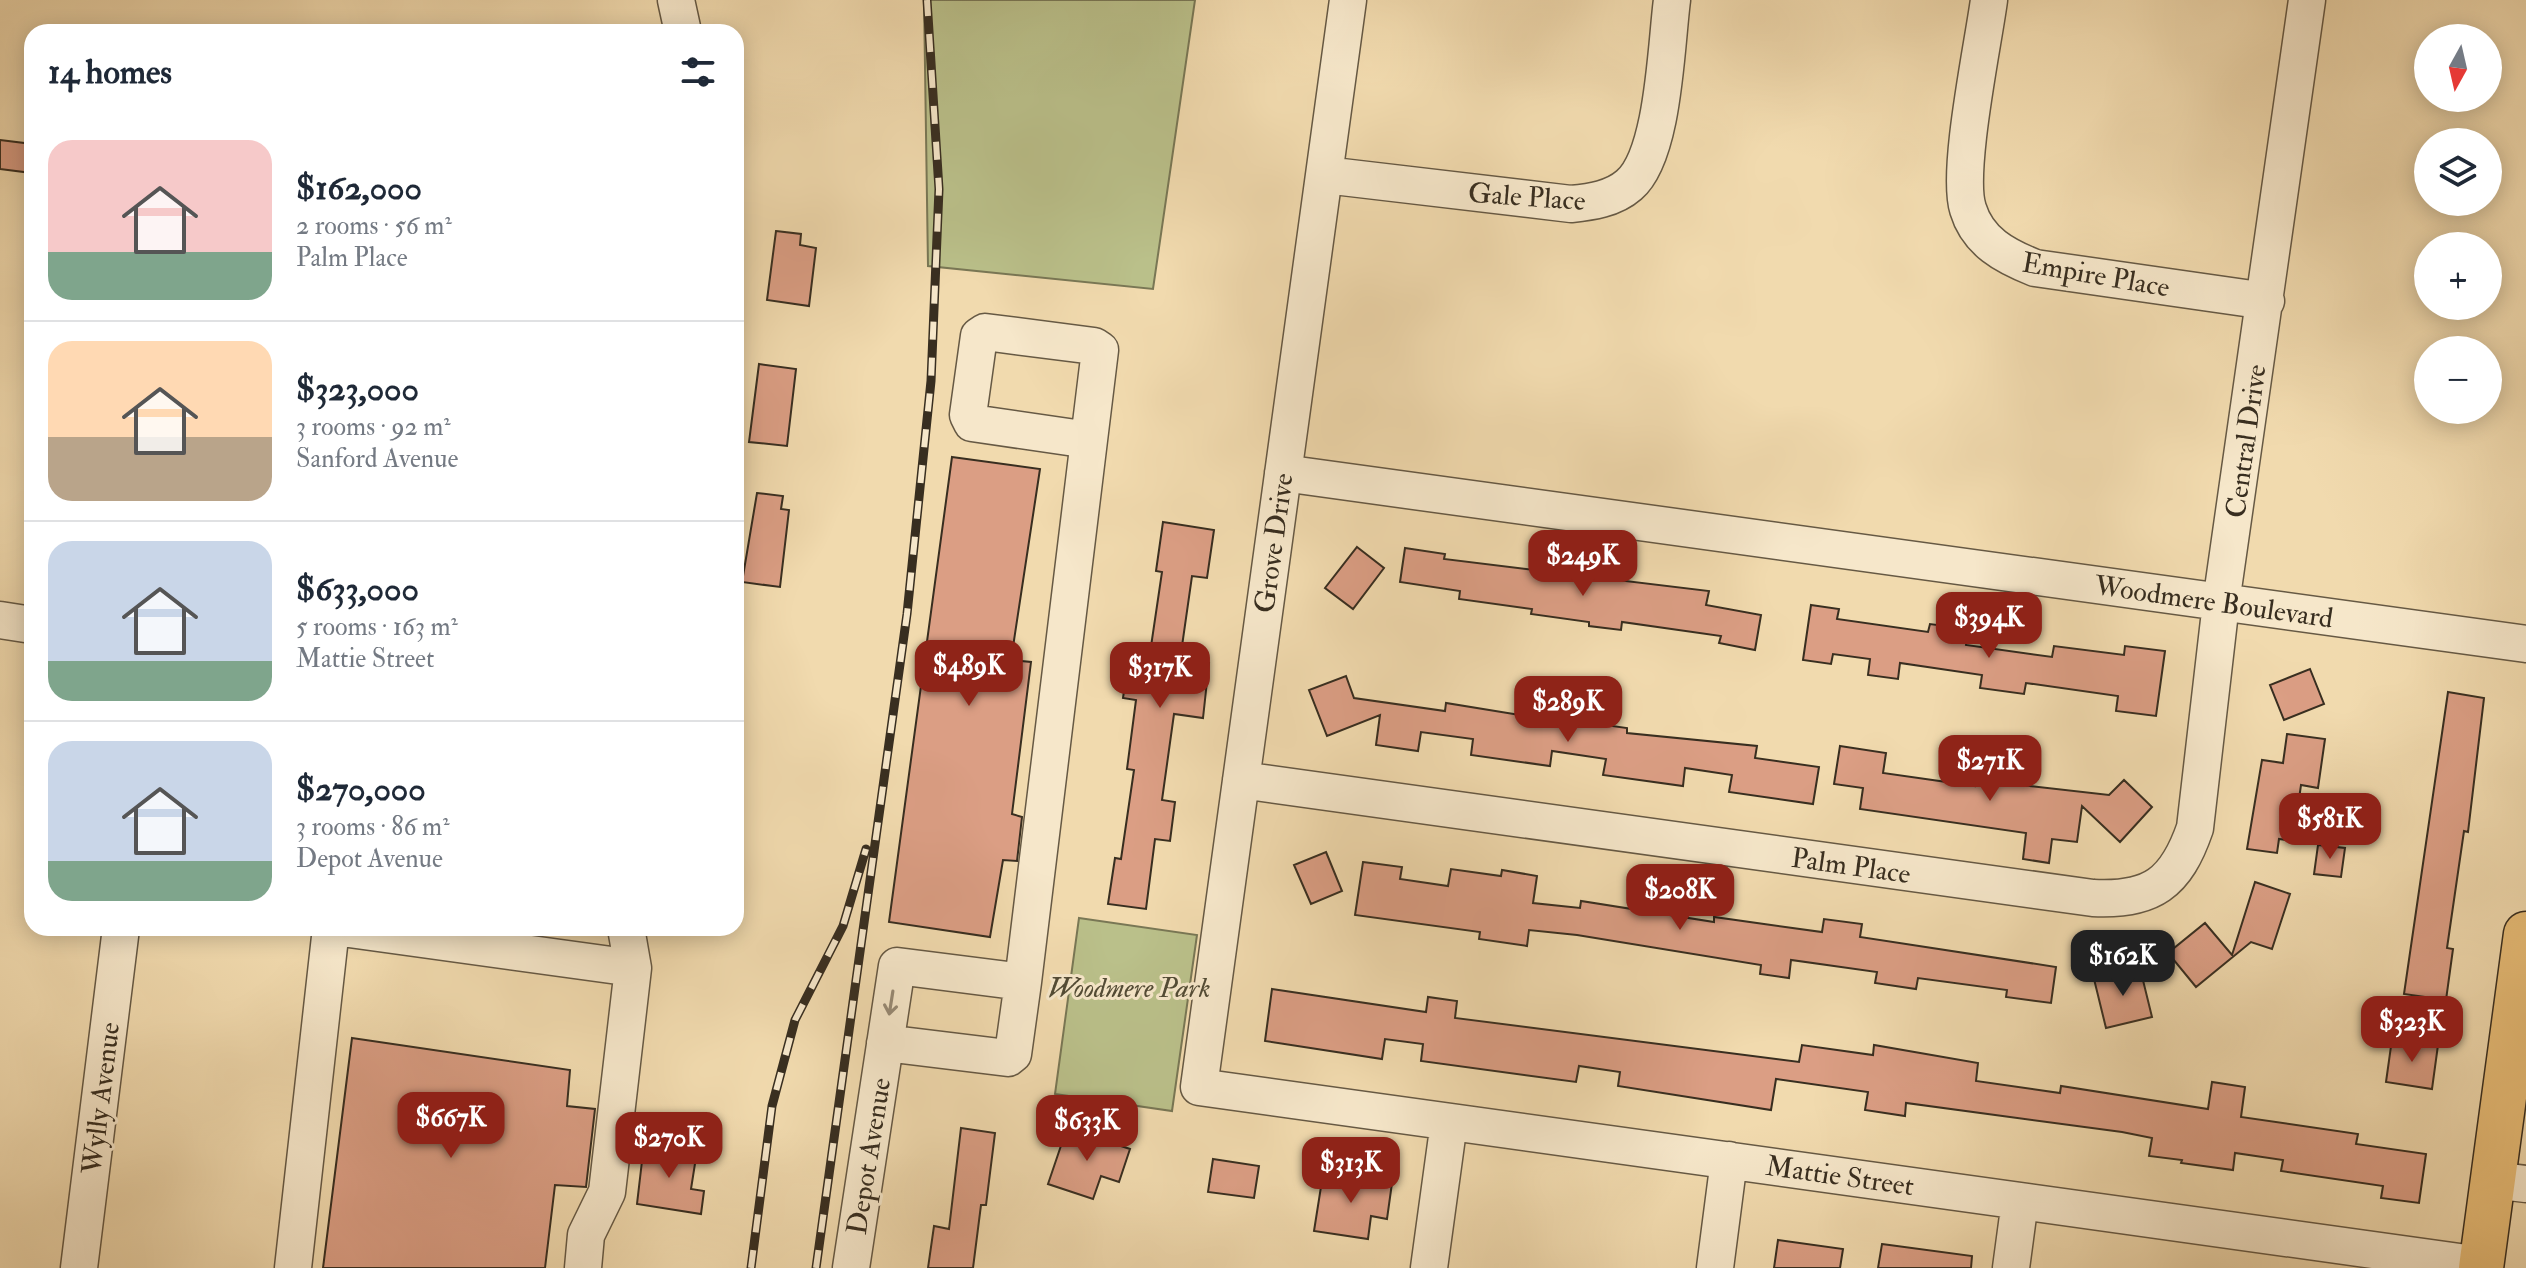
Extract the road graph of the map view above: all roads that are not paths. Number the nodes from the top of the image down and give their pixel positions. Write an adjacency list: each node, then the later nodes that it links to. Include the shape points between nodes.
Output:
1 (676, 0): 6 (street)
2 (1348, 0): 7 (street, Grove Drive)
3 (1672, 0): 7 (street, Gale Place, via 1654,138 1629,185 1599,201 1571,204)
4 (1989, 0): 8 (street, Empire Place, via 1964,179 1968,209 1981,234 2002,255 2035,268)
5 (2307, 0): 8 (street, Central Drive)
6 (681, 24)
7 (1325, 175): 10 (street, Grove Drive)
8 (2266, 301): 11 (street, Central Drive)
9 (1089, 440): 23 (street)
10 (1283, 473): 11 (street, Woodmere Boulevard); 15 (street, Grove Drive)
11 (2221, 603): 14 (street, Woodmere Boulevard); 16 (street, Central Drive, via 2195,828)
12 (0, 620): 13 (street)
13 (24, 624)
14 (2526, 644)
15 (1241, 780): 16 (street, Palm Place, via 2093,898 2120,900 2148,893); 26 (street, Grove Drive)
16 (2170, 878)
17 (2526, 934): 25 (main road)
18 (120, 936): 32 (street, Wylly Avenue)
19 (330, 936): 33 (street)
20 (400, 936): 22 (street)
21 (627, 936): 22 (street)
22 (633, 968): 34 (street, via 607,1192 586,1235)
23 (1023, 982): 24 (street, via 1013,1054 1008,1058); 24 (street, Depot Avenue, one-way to 24, via 900,964)
24 (885, 1043): 35 (street, Depot Avenue)
25 (2517, 1068): 29 (main road)
26 (1199, 1087): 27 (street, Mattie Street)
27 (1449, 1122): 28 (street, Mattie Street); 36 (street)
28 (1729, 1160): 30 (street, Mattie Street); 37 (street)
29 (2509, 1182): 31 (main road)
30 (2020, 1201): 31 (street, Mattie Street); 38 (street)
31 (2481, 1266)
32 (79, 1268)
33 (293, 1268)
34 (583, 1268)
35 (851, 1268)
36 (1429, 1268)
37 (1715, 1268)
38 (2011, 1268)

